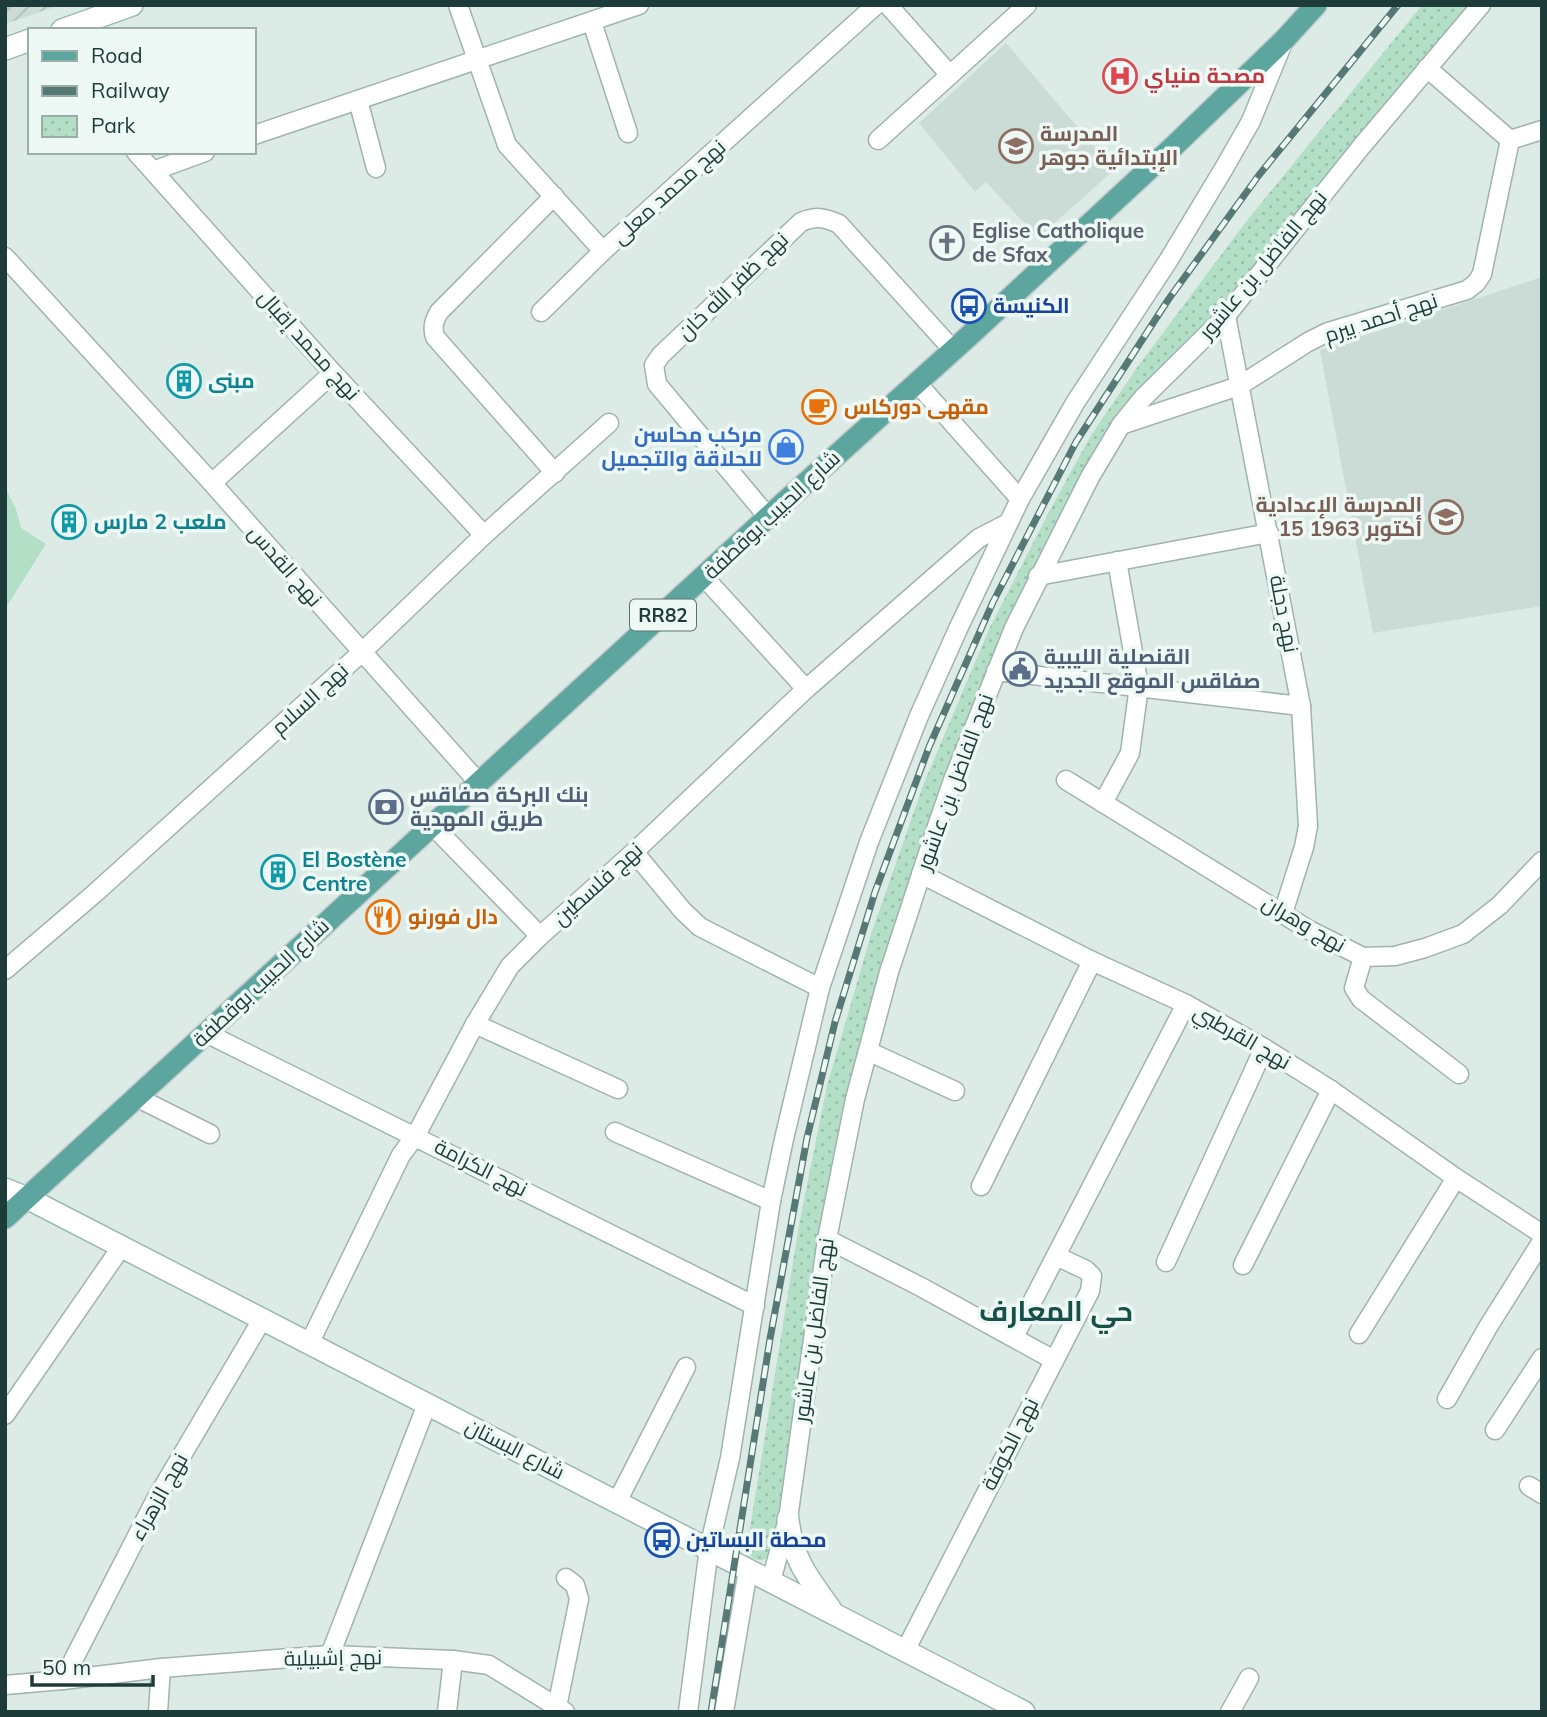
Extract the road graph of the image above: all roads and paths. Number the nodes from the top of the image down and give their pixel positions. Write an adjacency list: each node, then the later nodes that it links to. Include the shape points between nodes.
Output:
1 (132, 5): 9 (main road)
2 (458, 5): 15 (street, نهج محمد معلى)
3 (639, 5): 10 (street)
4 (876, 5): 29 (street, نهج محمد معلى)
5 (888, 5): 17 (street)
6 (1027, 5): 17 (street)
7 (1315, 5): 12 (main road, شارع الحبيب بوقطفة / RR82)
8 (1481, 5): 16 (street, نهج الفاضل بن عاشور)
9 (97, 11): 11 (main road)
10 (592, 22): 15 (street); 20 (street)
11 (66, 28)
12 (1284, 40): 33 (main road, شارع الحبيب بوقطفة / RR82); 41 (street, via 1251,121 1223,170 1075,403)
13 (28, 41): 14 (main road)
14 (5, 49)
15 (477, 61): 18 (street); 28 (street, نهج محمد معلى, via 507,145)
16 (1427, 68): 22 (street); 32 (street, نهج الفاضل بن عاشور)
17 (950, 75): 23 (street)
18 (358, 100): 21 (street); 26 (street)
19 (1542, 130): 22 (street)
20 (628, 132)
21 (256, 134)
22 (1510, 140): 36 (street, نهج أحمد بيرم, via 1482,274 1476,283 1467,290 1328,332)
23 (878, 141)
24 (138, 154): 27 (street, نهج محمد إقبال)
25 (200, 154): 27 (street)
26 (376, 168)
27 (153, 171): 34 (street, نهج محمد إقبال)
28 (554, 197): 29 (street, نهج محمد معلى); 39 (street, via 439,312 433,330)
29 (603, 251): 31 (street)
30 (5, 257): 40 (street, نهج القدس)
31 (541, 312)
32 (1226, 316): 36 (street, نهج دجلة); 38 (street, نهج الفاضل بن عاشور)
33 (953, 351): 35 (main road, شارع الحبيب بوقطفة / RR82); 42 (street, نهج ظفر الله خان, via 839,224 814,216 801,222 654,365 657,384)
34 (333, 373): 40 (street); 45 (street, نهج محمد إقبال)
35 (917, 383): 41 (street); 42 (main road, شارع الحبيب بوقطفة / RR82)
36 (1239, 386): 38 (street, نهج أحمد بيرم); 44 (street, نهج دجلة)
37 (609, 423): 39 (street, نهج السلام)
38 (1121, 425): 47 (street, نهج الفاضل بن عاشور)
39 (555, 473): 45 (street, نهج السلام)
40 (212, 483): 49 (street, نهج القدس)
41 (1020, 499): 43 (street)
42 (768, 517): 48 (main road, شارع الحبيب بوقطفة / RR82)
43 (1008, 523): 52 (street, نهج فلسطين, via 979,538); 66 (street, via 915,728 869,842)
44 (1269, 533): 46 (street); 53 (street, نهج دجلة)
45 (484, 535): 49 (street, نهج السلام)
46 (1116, 561): 47 (street); 51 (street)
47 (1038, 576): 50 (street, نهج الفاضل بن عاشور)
48 (704, 577): 52 (street); 55 (main road, شارع الحبيب بوقطفة / RR82)
49 (361, 653): 55 (street, نهج القدس); 65 (street, نهج السلام)
50 (996, 671): 51 (street); 60 (street, نهج الفاضل بن عاشور)
51 (1139, 686): 53 (street); 56 (street, via 1130,753)
52 (806, 689): 58 (street, نهج فلسطين)
53 (1301, 706): 61 (street, نهج دجلة, via 1308,827)
54 (1066, 780): 56 (street, نهج وهران)
55 (479, 783): 57 (main road, شارع الحبيب بوقطفة / RR82)
56 (1103, 803): 61 (street, نهج وهران)
57 (433, 826): 62 (street); 69 (main road, شارع الحبيب بوقطفة / RR82)
58 (634, 852): 62 (street, نهج فلسطين); 66 (street, via 700,927)
59 (1542, 862): 63 (street, نهج وهران, via 1463,934 1395,956)
60 (921, 874): 64 (street, نهج القرطبي); 71 (street, نهج الفاضل بن عاشور, via 889,972)
61 (1283, 913): 63 (street, نهج وهران)
62 (540, 936): 68 (street, نهج فلسطين, via 510,966)
63 (1363, 957): 72 (street, via 1354,988 1361,999)
64 (1093, 961): 67 (street, نهج القرطبي); 81 (street)
65 (5, 970)
66 (820, 988): 84 (street)
67 (1186, 1004): 70 (street, نهج القرطبي); 89 (street)
68 (475, 1024): 73 (street); 79 (street, نهج فلسطين)
69 (206, 1033): 76 (main road, شارع الحبيب بوقطفة / RR82); 79 (street, نهج الكرامة)
70 (1264, 1048): 74 (street, نهج القرطبي); 90 (street)
71 (870, 1052): 75 (street); 86 (street, نهج الفاضل بن عاشور, via 855,1098)
72 (1459, 1074)
73 (618, 1089)
74 (1331, 1090): 80 (street, نهج القرطبي); 91 (street)
75 (955, 1091)
76 (138, 1098): 78 (street); 83 (main road, شارع الحبيب بوقطفة / RR82)
77 (615, 1132): 84 (street)
78 (210, 1134)
79 (416, 1135): 92 (street, نهج الكرامة); 96 (street, نهج فلسطين, via 401,1155)
80 (1456, 1178): 88 (street, نهج القرطبي); 94 (street)
81 (981, 1186)
82 (5, 1189): 83 (main road, شارع البستان)
83 (27, 1198): 85 (main road, شارع الحبيب بوقطفة / RR82); 87 (main road, شارع البستان)
84 (771, 1201): 92 (street)
85 (5, 1218)
86 (827, 1239): 95 (street); 105 (street, نهج الفاضل بن عاشور)
87 (122, 1246): 93 (main road, شارع البستان); 102 (street)
88 (1541, 1246): 100 (street)
89 (1056, 1255): 95 (street); 98 (street, نهج الكوفة, via 1092,1276 1090,1291)
90 (1166, 1262)
91 (1243, 1265)
92 (755, 1306): 106 (street, via 730,1458)
93 (263, 1318): 96 (main road, شارع البستان); 116 (street, نهج الزهراء, via 156,1499)
94 (1359, 1334)
95 (1014, 1337): 98 (street)
96 (310, 1342): 101 (main road, شارع البستان)
97 (1542, 1358): 103 (street)
98 (1054, 1360): 111 (street, نهج الكوفة)
99 (686, 1367): 104 (street)
100 (1447, 1399)
101 (427, 1404): 104 (main road, شارع البستان); 112 (street)
102 (5, 1415)
103 (1494, 1430)
104 (617, 1502): 106 (main road, شارع البستان)
105 (788, 1519): 109 (street, نهج الفاضل بن عاشور); 110 (main road, via 793,1551)
106 (709, 1548): 107 (main road, شارع البستان); 121 (street)
107 (748, 1570): 109 (main road, شارع البستان); 122 (street)
108 (566, 1578): 118 (street, via 575,1585 579,1599)
109 (771, 1581): 110 (main road, شارع البستان)
110 (834, 1613): 111 (main road, شارع البستان)
111 (906, 1649): 123 (main road, شارع البستان)
112 (330, 1655): 113 (street, نهج إشبيلية); 114 (street, نهج إشبيلية)
113 (453, 1660): 118 (street, نهج إشبيلية, via 489,1665); 120 (street)
114 (162, 1668): 116 (street, نهج إشبيلية); 119 (street)
115 (1249, 1678): 124 (street)
116 (63, 1680): 117 (street, نهج إشبيلية)
117 (5, 1685)
118 (561, 1709)
119 (158, 1712)
120 (447, 1712)
121 (688, 1712)
122 (724, 1712)
123 (1024, 1712)
124 (1230, 1712)

